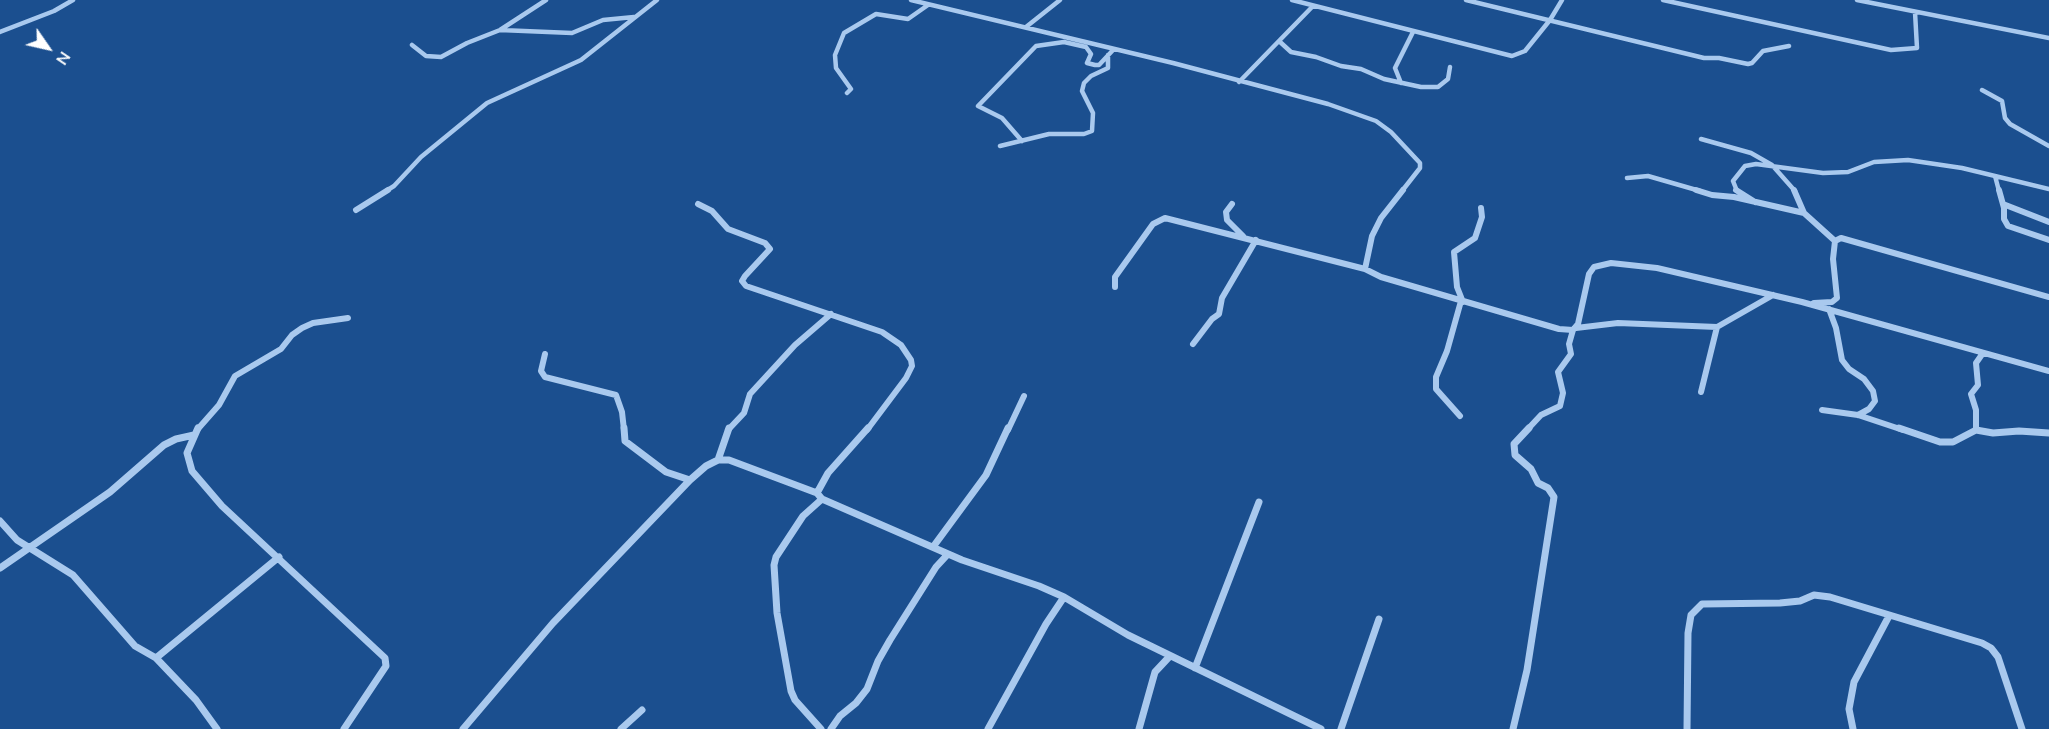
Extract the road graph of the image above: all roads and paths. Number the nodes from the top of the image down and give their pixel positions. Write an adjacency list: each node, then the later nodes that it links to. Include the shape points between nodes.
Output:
1 (73, 0): 18 (street)
2 (546, 0): 17 (street)
3 (657, 0): 14 (street)
4 (911, 0): 11 (street)
5 (1060, 0): 16 (street)
6 (1292, 0): 12 (street)
7 (1466, 0): 15 (street)
8 (1562, 0): 15 (street)
9 (1663, 0): 13 (street, via 1891,50 1917,48)
10 (1857, 0): 13 (street)
11 (928, 5): 16 (street); 30 (street, via 908,19 876,14 844,33 835,55 836,68 851,89)
12 (1313, 6): 19 (street); 21 (street)
13 (1915, 12): 20 (street)
14 (634, 17): 17 (street, via 603,20 572,33); 44 (street, via 581,60 487,103 421,157 394,186)
15 (1550, 20): 19 (street, via 1525,51 1512,56); 23 (street, via 1693,56 1741,63 1752,63 1763,51)
16 (1026, 27): 24 (street)
17 (500, 30): 22 (street, via 435,58)
18 (0, 32)
19 (1413, 32): 28 (street, via 1395,68)
20 (2049, 38)
21 (1279, 41): 27 (street); 28 (street, via 1291,52)
22 (412, 45)
23 (1789, 46)
24 (1114, 49): 25 (street); 27 (street)
25 (1108, 55): 32 (street, via 1108,68 1091,76 1082,91 1093,114 1092,132 1049,134); 32 (street, via 1095,65 1087,63 1091,54 1086,47 1064,42 1036,46 978,106 1002,118)
26 (1450, 67): 28 (street, via 1448,79 1438,87)
27 (1239, 82): 51 (street, via 1363,115 1385,127 1420,163 1381,218 1372,236)
28 (1401, 83)
29 (1982, 90): 34 (street, via 2002,101 2010,124)
30 (847, 93)
31 (1701, 139): 35 (street, via 1751,153)
32 (1022, 141): 33 (street)
33 (1000, 146)
34 (2049, 146)
35 (1772, 165): 36 (street, via 1824,173 1848,172 1874,162 1908,160); 39 (street, via 1745,166 1733,182 1737,191); 45 (street, via 1795,191)
36 (1995, 176): 38 (street); 42 (street)
37 (1628, 178): 39 (street, via 1648,176 1712,195)
38 (2049, 189)
39 (1755, 202): 45 (street)
40 (698, 204): 58 (street, via 712,211 736,234 765,243 770,249 744,276 746,286)
41 (1232, 204): 47 (street, via 1226,212 1227,220)
42 (2003, 204): 46 (street); 49 (street, via 2008,226)
43 (1481, 208): 55 (street, via 1475,238 1454,252)
44 (356, 210)
45 (1804, 213): 50 (street)
46 (2049, 222)
47 (1244, 237): 48 (street); 52 (street, via 1165,218 1154,224 1121,268 1115,277)
48 (1256, 240): 51 (street); 62 (street, via 1222,298 1220,314)
49 (2049, 240)
50 (1835, 241): 54 (street, via 1841,238); 56 (street, via 1837,298 1832,302)
51 (1365, 269): 55 (street)
52 (1115, 287)
53 (1773, 294): 56 (street); 60 (street); 61 (street, via 1657,268 1601,264 1589,274)
54 (2049, 297)
55 (1462, 301): 61 (street, via 1559,329); 70 (street, via 1436,377 1436,390)
56 (1802, 302): 57 (street)
57 (1829, 309): 63 (street); 69 (street, via 1842,360 1873,391 1875,401)
58 (831, 314): 74 (street, via 795,345 750,394 744,413 729,428); 76 (street, via 892,338 912,366 865,432 828,473)
59 (348, 318): 73 (street, via 302,328 281,349 235,376 219,405)
60 (1717, 327): 61 (street, via 1618,323); 66 (street)
61 (1574, 329): 101 (street, via 1570,354 1558,372 1563,399 1560,406 1541,415 1514,444 1515,455 1554,497 1554,511)
62 (1193, 344)
63 (1983, 353): 65 (street); 71 (street, via 1976,363 1978,385 1971,394)
64 (545, 354): 75 (street, via 541,371 545,377 616,395 625,441 666,472)
65 (2049, 371)
66 (1701, 392)
67 (1024, 396): 80 (street, via 986,475)
68 (1822, 410): 69 (street)
69 (1858, 415): 71 (street, via 1940,442 1953,442)
70 (1460, 416)
71 (1976, 430): 72 (street, via 1993,434)
72 (2049, 433)
73 (194, 435): 79 (street, via 164,445 110,492); 82 (street, via 187,453 192,471 222,506)
74 (718, 460): 75 (street); 76 (street, via 729,460)
75 (690, 480): 93 (street, via 553,623)
76 (819, 496): 80 (street); 95 (street, via 774,565 777,613 791,691)
77 (1259, 502): 89 (street)
78 (0, 521): 79 (street, via 17,540)
79 (30, 547): 83 (street); 88 (street, via 73,575 135,646)
80 (933, 547): 81 (street)
81 (948, 554): 84 (street); 96 (street, via 890,640 867,689)
82 (279, 557): 88 (street); 92 (street, via 385,658 386,666)
83 (0, 568)
84 (1064, 597): 87 (street); 97 (street)
85 (1889, 616): 102 (street, via 1814,595 1780,603 1702,604 1691,615 1688,633); 103 (street, via 1854,682 1849,710); 104 (street, via 1991,648 1998,657)
86 (1379, 619): 100 (street)
87 (1170, 656): 89 (street); 98 (street, via 1155,672)
88 (156, 658): 91 (street)
89 (1195, 668): 99 (street)
90 (642, 710): 94 (street)
91 (217, 729)
92 (344, 729)
93 (463, 729)
94 (621, 729)
95 (821, 729)
96 (831, 729)
97 (988, 729)
98 (1139, 729)
99 (1321, 729)
100 (1341, 729)
101 (1513, 729)
102 (1687, 729)
103 (1853, 729)
104 (2022, 729)

